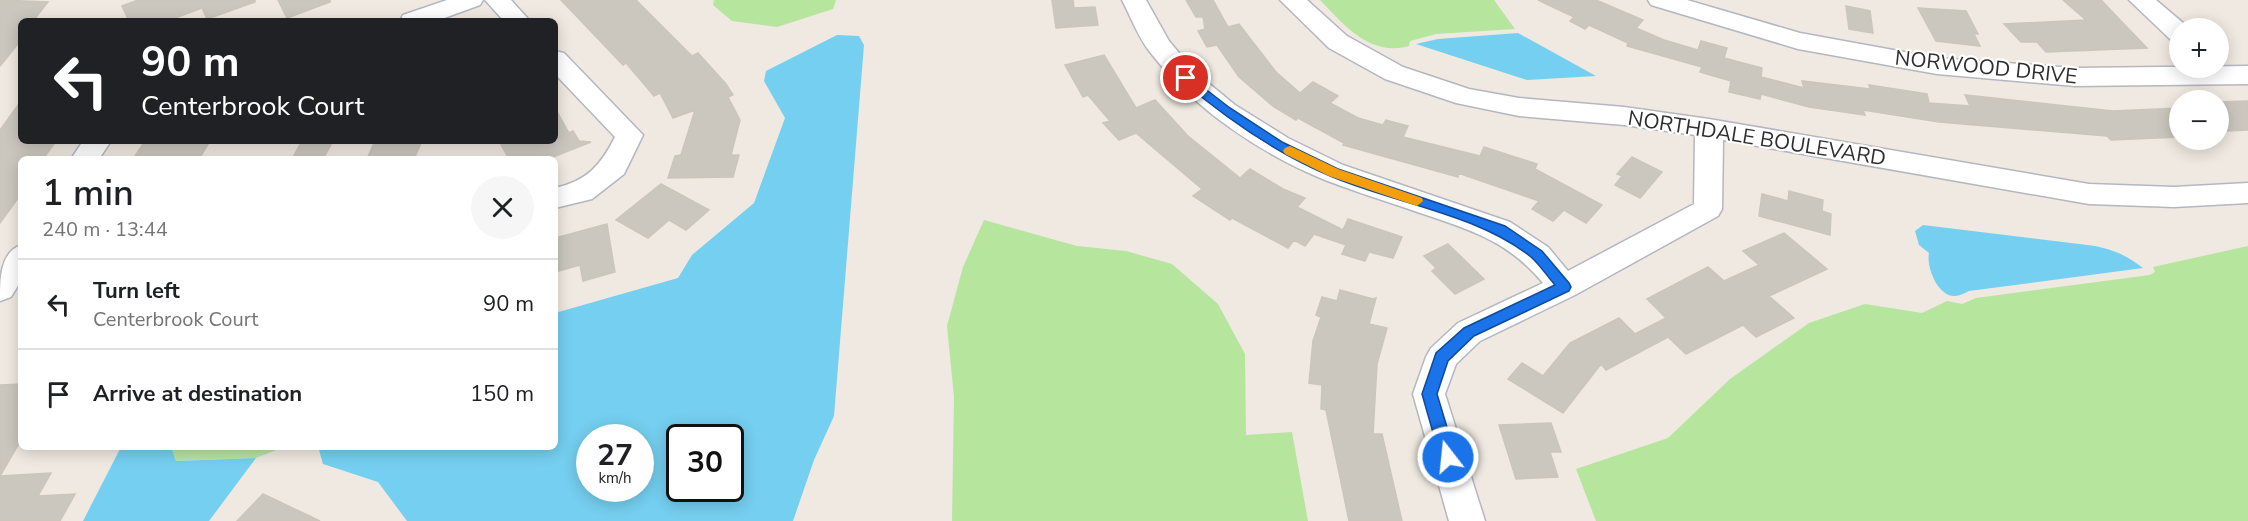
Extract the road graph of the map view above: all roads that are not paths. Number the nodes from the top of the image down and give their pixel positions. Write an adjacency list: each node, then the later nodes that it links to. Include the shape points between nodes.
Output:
1 (471, 0): 7 (street)
2 (497, 0): 8 (street)
3 (1134, 0): 16 (street, via 1158,45 1186,78 1226,111 1278,145 1333,172 1500,230 1537,255)
4 (1292, 0): 12 (street, NORTHDALE BOULEVARD, via 1338,42 1394,73 1465,97)
5 (1660, 0): 11 (street, NORWOOD DRIVE, via 1798,41 1937,66 2075,77)
6 (2141, 0): 9 (street)
7 (420, 18)
8 (515, 18)
9 (2169, 24)
10 (558, 62): 14 (street, via 628,135 614,167 582,192)
11 (2230, 72)
12 (1709, 129): 13 (street, NORTHDALE BOULEVARD, via 2090,194 2175,197); 16 (street, via 1708,208)
13 (2248, 193)
14 (558, 197)
15 (18, 261): 17 (street)
16 (1564, 287): 18 (street, via 1469,332 1442,357 1429,394)
17 (0, 289)
18 (1467, 521)

